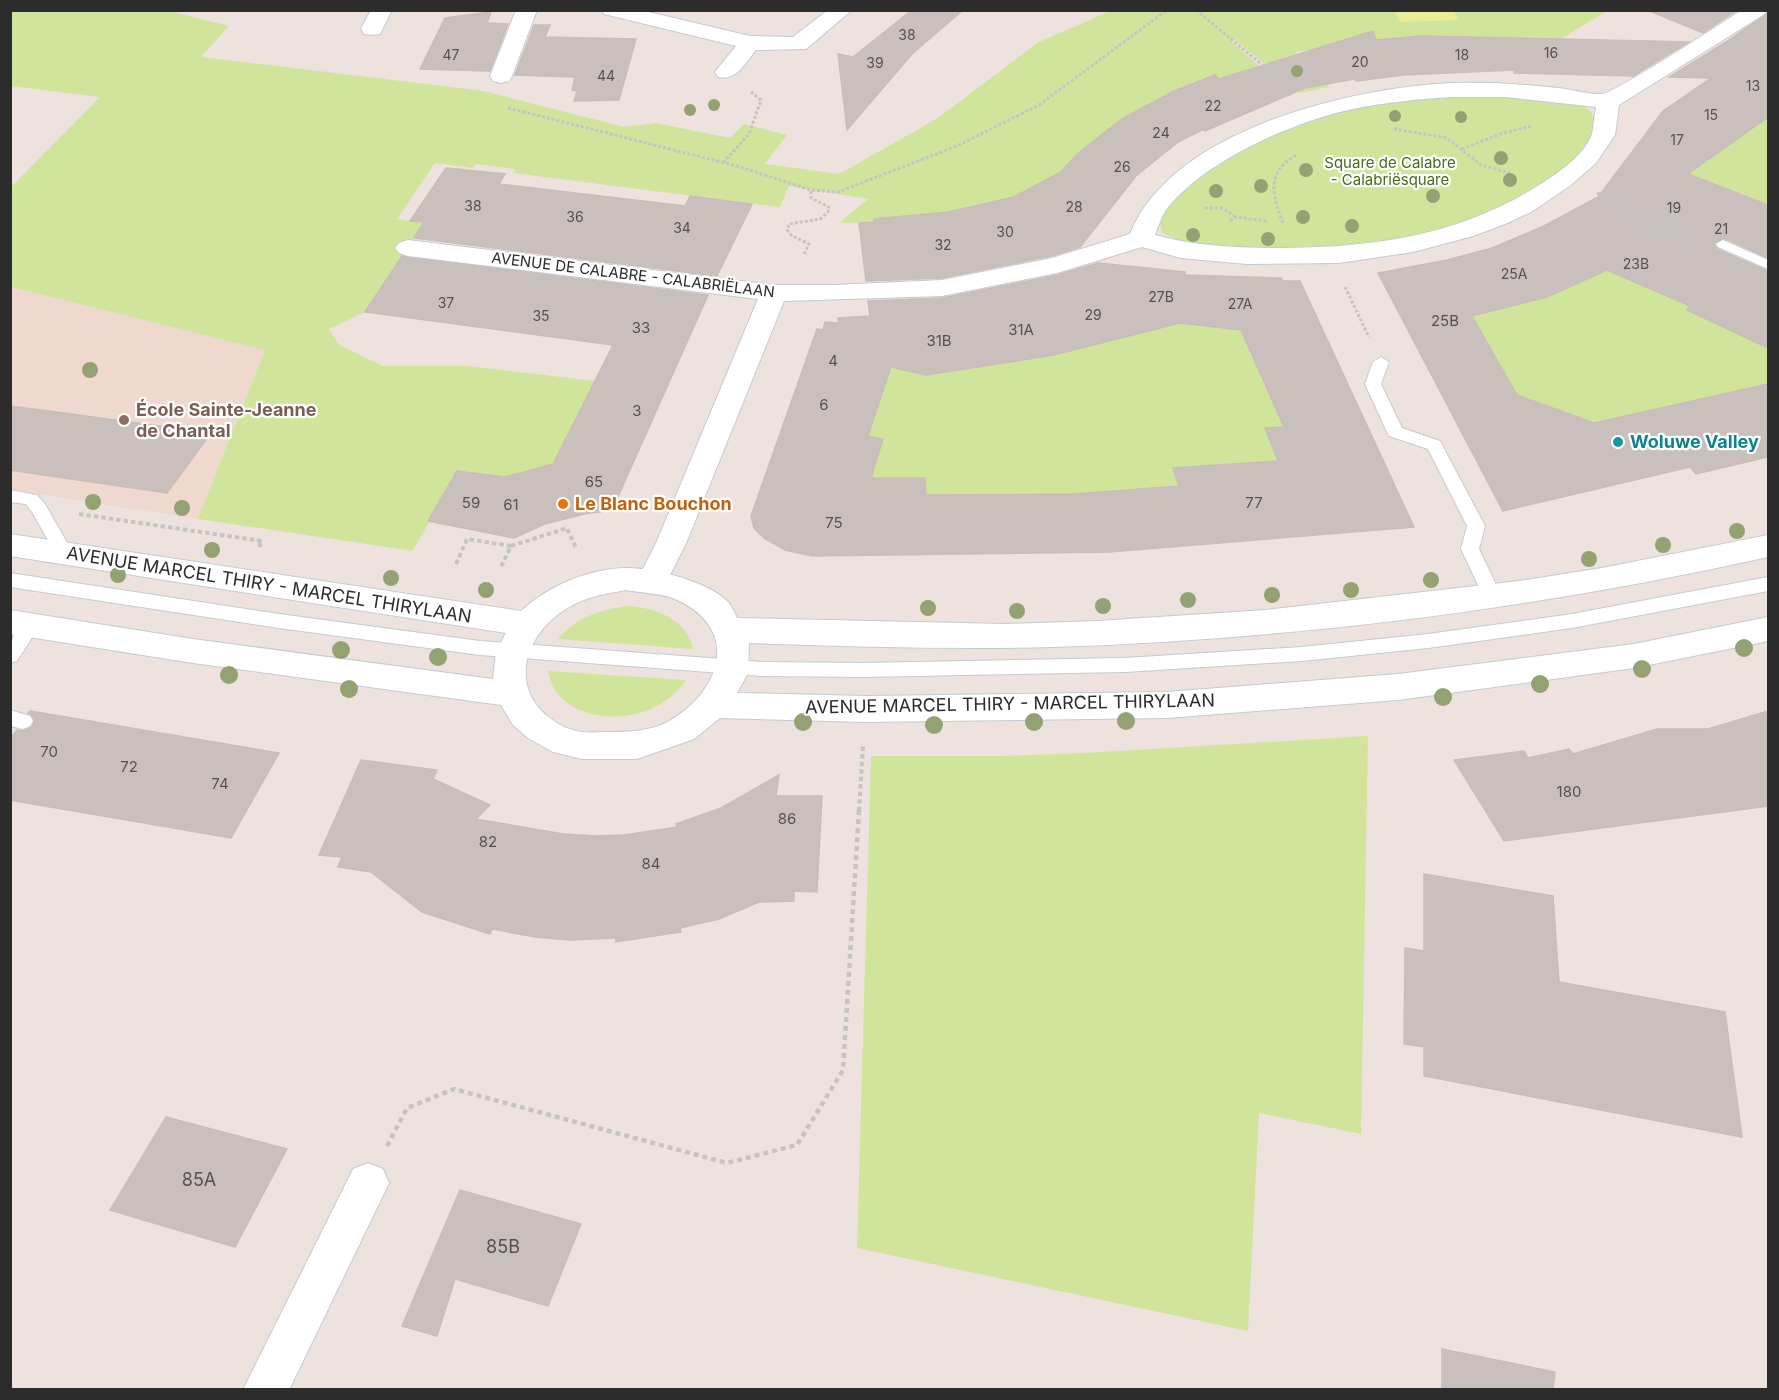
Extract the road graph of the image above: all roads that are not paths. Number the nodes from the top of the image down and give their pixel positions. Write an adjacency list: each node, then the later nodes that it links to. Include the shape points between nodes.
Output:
1 (382, 10): 6 (street)
2 (527, 10): 9 (street)
3 (611, 10): 7 (street)
4 (842, 10): 7 (street, via 798,44)
5 (1759, 12): 10 (street)
6 (372, 29)
7 (750, 43): 8 (street)
8 (726, 72)
9 (501, 76)
10 (1608, 102): 11 (street, via 1563,94 1438,90 1317,111 1259,132 1192,172 1154,209); 11 (street, via 1603,135 1588,158 1522,207 1464,231 1413,244 1339,255 1247,256 1180,250)
11 (1141, 239): 15 (street, AVENUE DE CALABRE - CALABRIËLAAN, via 1057,265 942,288)
12 (1723, 244): 14 (lane)
13 (408, 248): 15 (street, AVENUE DE CALABRE - CALABRIËLAAN)
14 (1768, 265)
15 (774, 293): 21 (street)
16 (1377, 355): 24 (lane, via 1373,384 1395,432 1434,445 1476,526 1470,549)
17 (10, 496): 20 (lane, via 30,499 39,508)
18 (10, 545): 20 (street, AVENUE MARCEL THIRY - MARCEL THIRYLAAN)
19 (1768, 546): 24 (street, via 1669,569)
20 (64, 554): 28 (street, AVENUE MARCEL THIRY - MARCEL THIRYLAAN)
21 (653, 579): 27 (street, via 699,595 716,609); 28 (street, via 597,583 570,592 546,606)
22 (10, 580): 28 (lane, AVENUE MARCEL THIRY - MARCEL THIRYLAAN, via 279,621)
23 (1768, 584): 30 (lane, AVENUE MARCEL THIRY - MARCEL THIRYLAAN, via 1572,621 1302,654 982,669)
24 (1493, 597): 27 (street, via 1326,618 1095,633 866,635)
25 (21, 623): 29 (lane); 31 (street, via 193,651)
26 (1768, 629): 32 (street, AVENUE MARCEL THIRY - MARCEL THIRYLAAN, via 1634,656 1398,687 1167,705 867,709)
27 (729, 630): 30 (street, via 735,645)
28 (520, 638): 30 (lane, AVENUE MARCEL THIRY - MARCEL THIRYLAAN); 31 (street, via 509,669)
29 (10, 656)
30 (734, 667): 32 (street)
31 (511, 694): 32 (street, via 530,721 550,736 576,746 605,750 665,739 691,726)
32 (714, 705)
33 (368, 1183): 34 (street)
34 (265, 1389)

